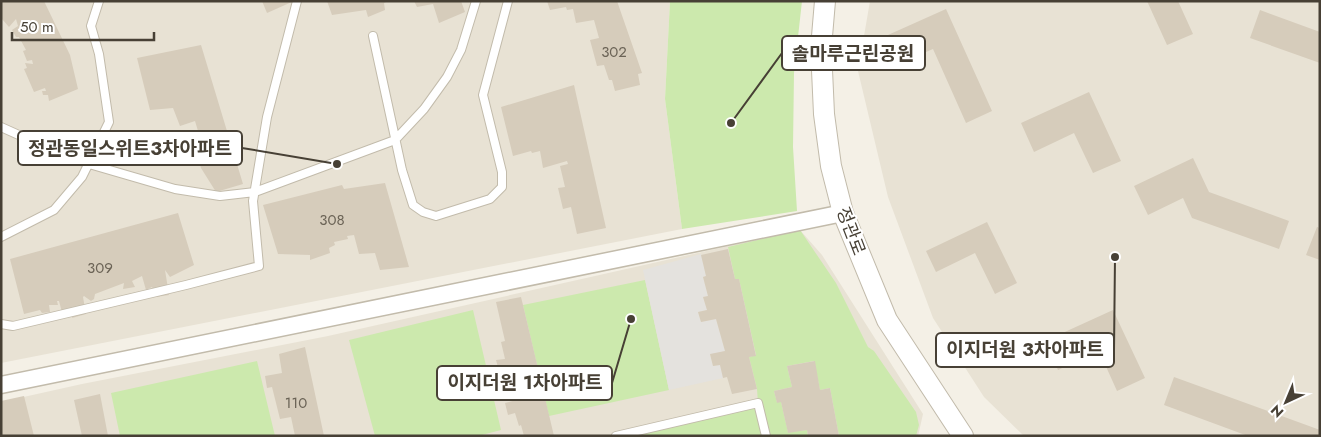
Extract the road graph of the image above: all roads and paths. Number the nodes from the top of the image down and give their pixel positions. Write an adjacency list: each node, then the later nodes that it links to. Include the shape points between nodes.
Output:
1 (99, 1): 9 (lane, via 91,26 110,122)
2 (298, 1): 10 (lane, via 267,118)
3 (476, 1): 8 (lane, via 461,50 446,77 424,109)
4 (508, 1): 8 (lane, via 483,95 502,172 502,187 490,199 436,216 423,212 413,205)
5 (825, 1): 11 (street, 정관로, via 821,48 824,114 831,166)
6 (373, 36): 8 (lane)
7 (1, 126): 9 (lane, via 41,146)
8 (395, 140): 10 (lane)
9 (89, 164): 10 (lane, via 175,189 220,196); 12 (lane, via 54,210)
10 (255, 192): 13 (lane, via 259,266 14,326)
11 (843, 213): 14 (street); 17 (street, 정관로, via 887,320)
12 (1, 237)
13 (1, 324)
14 (1, 385)
15 (616, 436): 16 (lane, via 758,403)
16 (766, 436)
17 (963, 436)

